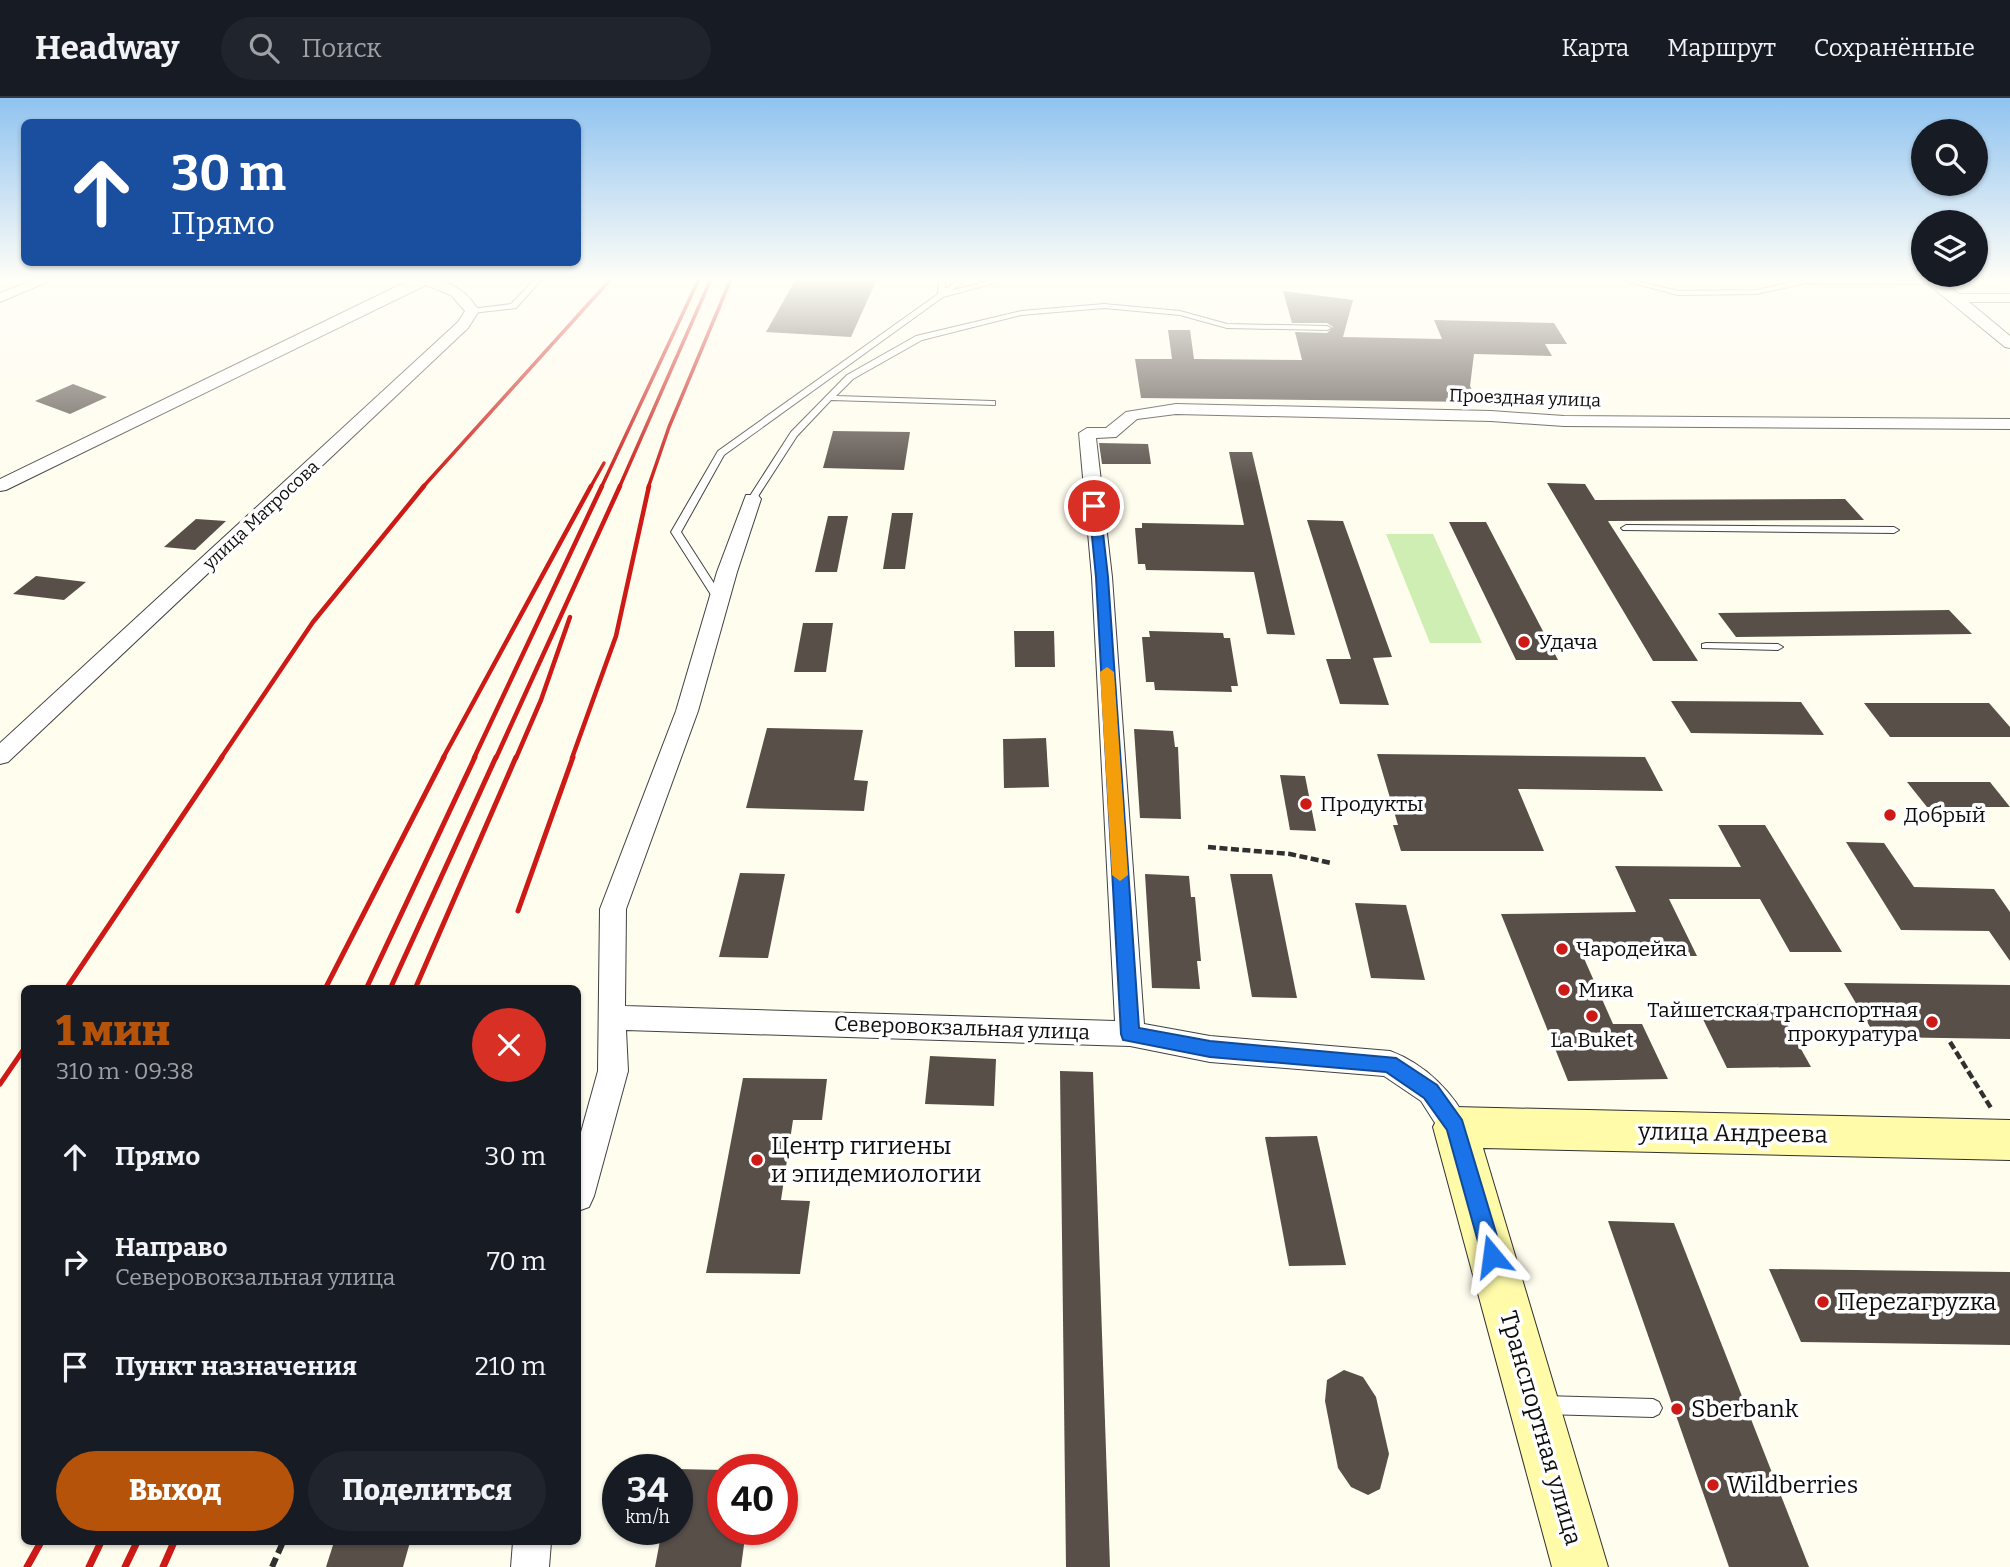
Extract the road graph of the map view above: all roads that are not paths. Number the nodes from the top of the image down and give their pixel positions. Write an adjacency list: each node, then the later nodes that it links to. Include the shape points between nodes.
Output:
1 (283, 348): 8 (street)
2 (440, 348): 15 (street, улица Матросова)
3 (868, 348): 12 (lane, via 721,453 676,532)
4 (902, 348): 5 (lane, via 850,377)
5 (828, 398): 6 (lane); 9 (lane, via 794,434)
6 (992, 402)
7 (2010, 424): 17 (street, Проездная улица, via 1527,421 1491,416 1176,409 1132,415 1110,432 1087,433 1102,577)
8 (0, 486)
9 (752, 499): 12 (street)
10 (1626, 528): 11 (lane)
11 (1894, 530)
12 (719, 599): 16 (street, via 687,710 613,909)
13 (1706, 646): 14 (lane)
14 (1778, 647)
15 (0, 756)
16 (611, 1018): 17 (street, Северовокзальная улица); 20 (street, via 613,1071)
17 (1130, 1034): 18 (street, Северовокзальная улица, via 1210,1049 1390,1064 1431,1091)
18 (1455, 1127): 19 (street, улица Андреева); 21 (street, Транспортная улица)
19 (2003, 1129)
20 (581, 1185)
21 (1536, 1405): 22 (lane); 25 (street, Транспортная улица)
22 (1653, 1408)
23 (532, 1545): 24 (street)
24 (530, 1567)
25 (1580, 1567)

